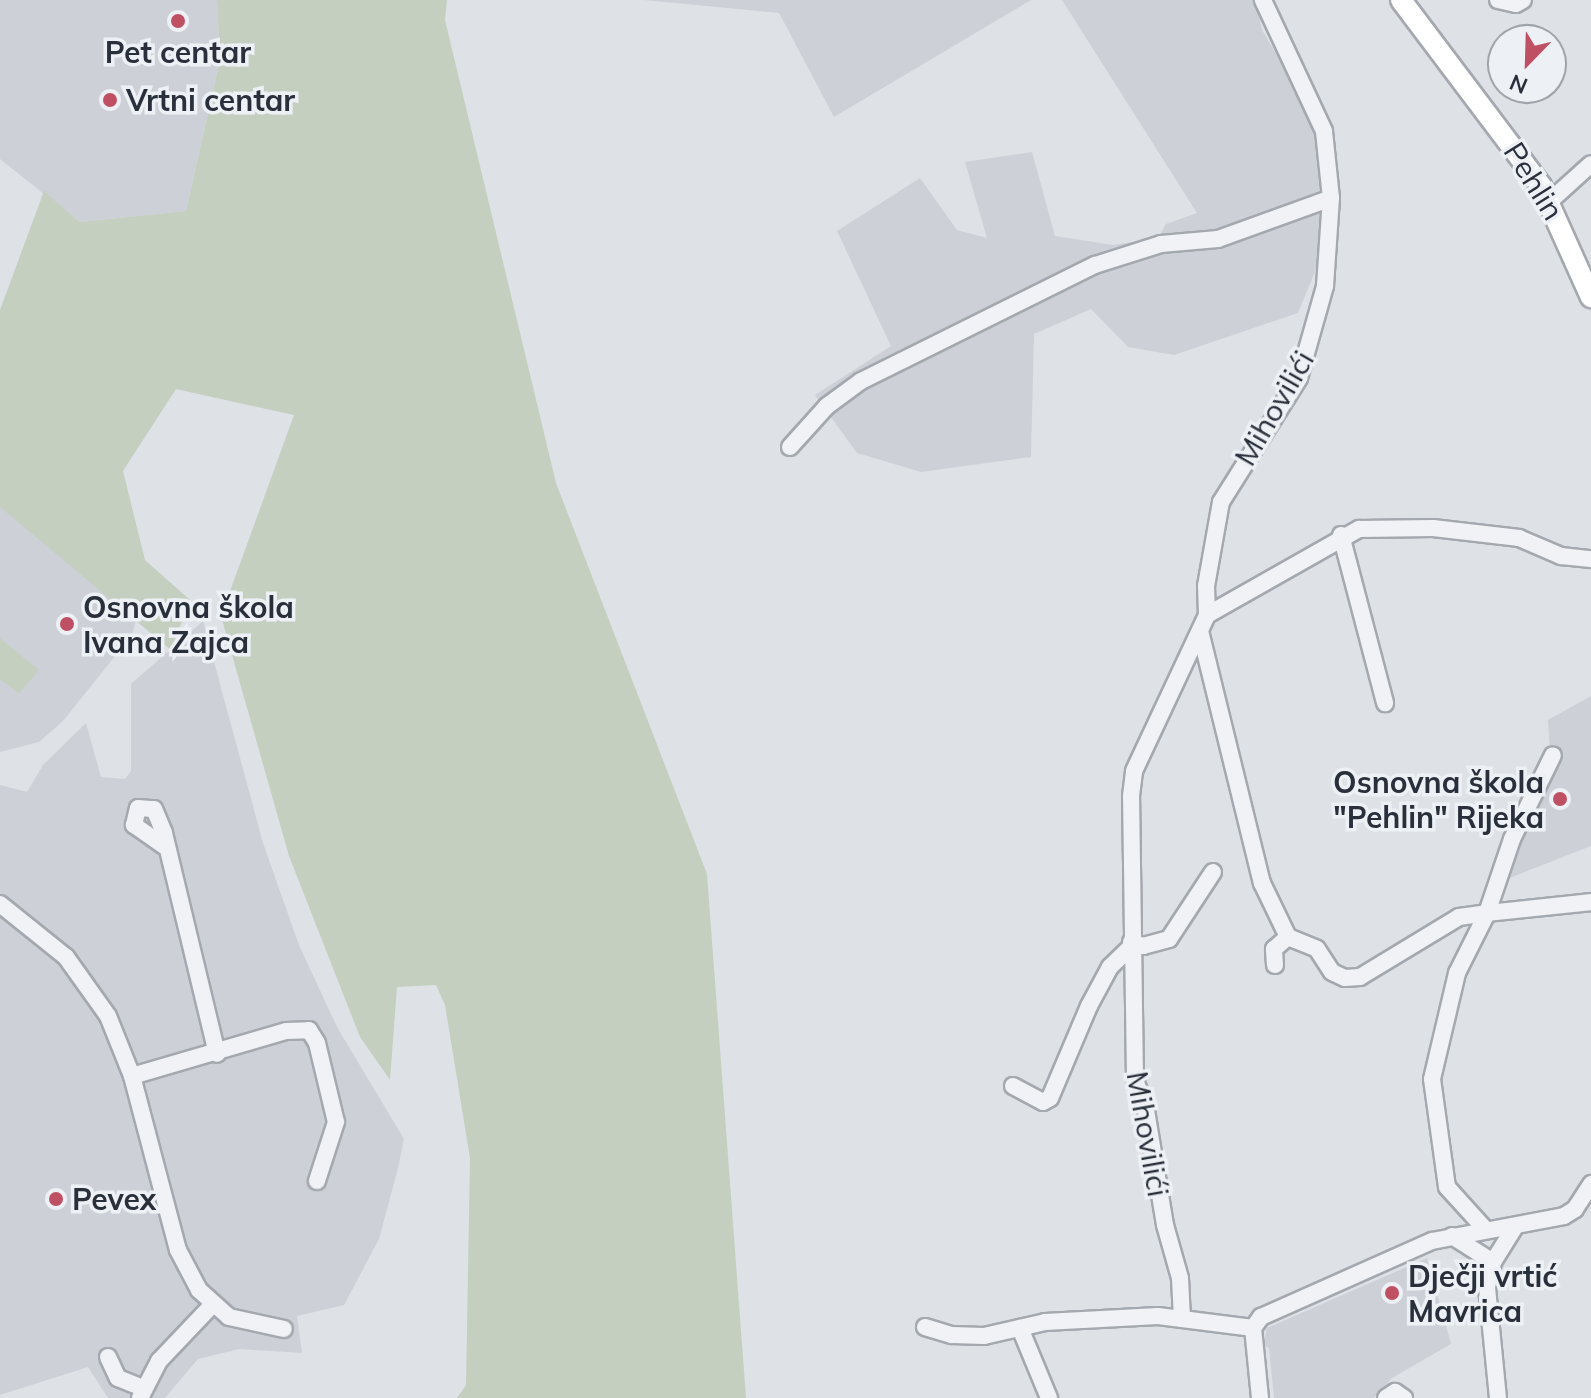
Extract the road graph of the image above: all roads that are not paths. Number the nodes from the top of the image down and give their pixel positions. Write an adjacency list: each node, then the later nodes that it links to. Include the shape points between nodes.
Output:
1 (1263, 0): 6 (street, via 1324,131)
2 (1401, 0): 7 (main road, Pehlin, via 1511,141)
3 (1498, 0): 4 (street)
4 (1523, 0)
5 (1591, 164): 7 (street)
6 (1331, 198): 9 (street, via 1218,239 1161,244 1095,265 861,381 827,406); 12 (street, Mihovilići, via 1325,286 1314,338 1299,378 1221,502)
7 (1550, 201): 8 (main road, Pehlin)
8 (1591, 297)
9 (790, 447)
10 (1341, 535): 11 (street, via 1382,527 1433,528 1519,538 1561,556); 12 (street); 13 (street)
11 (1591, 559)
12 (1204, 623): 20 (street, Mihovilići, via 1252,858); 21 (street, Mihovilići, via 1134,771)
13 (1385, 703)
14 (1553, 755): 19 (street, via 1512,839)
15 (164, 846): 23 (street)
16 (1213, 872): 21 (street, via 1169,939)
17 (1591, 902): 19 (street)
18 (0, 904): 24 (street, via 45,936 82,976 108,1016)
19 (1487, 913): 20 (street, via 1459,917 1360,977 1332,972 1317,949); 29 (street, via 1457,973 1432,1079 1447,1187)
20 (1288, 937): 22 (street, via 1274,949)
21 (1131, 944): 25 (street, via 1110,967 1089,1006 1050,1098 1043,1102); 33 (street, Mihovilići, via 1135,1079 1180,1278)
22 (1275, 965)
23 (217, 1054): 24 (street); 26 (street, via 286,1031 309,1030 317,1043 336,1122)
24 (132, 1076): 32 (street, via 178,1250 199,1290)
25 (1013, 1086)
26 (317, 1181)
27 (1591, 1184): 28 (street, via 1564,1216)
28 (1514, 1228): 29 (street); 31 (street)
29 (1486, 1230): 30 (street)
30 (1452, 1236): 31 (street); 36 (street, via 1261,1317)
31 (1493, 1262): 44 (street, via 1487,1287)
32 (213, 1304): 37 (street, via 248,1325); 39 (street, via 159,1361)
33 (1182, 1319): 35 (street, via 1095,1318); 36 (street)
34 (925, 1327): 35 (street, via 974,1336)
35 (1020, 1328): 40 (street)
36 (1253, 1328): 41 (street)
37 (284, 1329)
38 (108, 1357): 39 (street, via 118,1378)
39 (142, 1393)
40 (1049, 1398)
41 (1260, 1398)
42 (1386, 1398): 43 (street, via 1395,1392)
43 (1404, 1398)
44 (1498, 1398)

